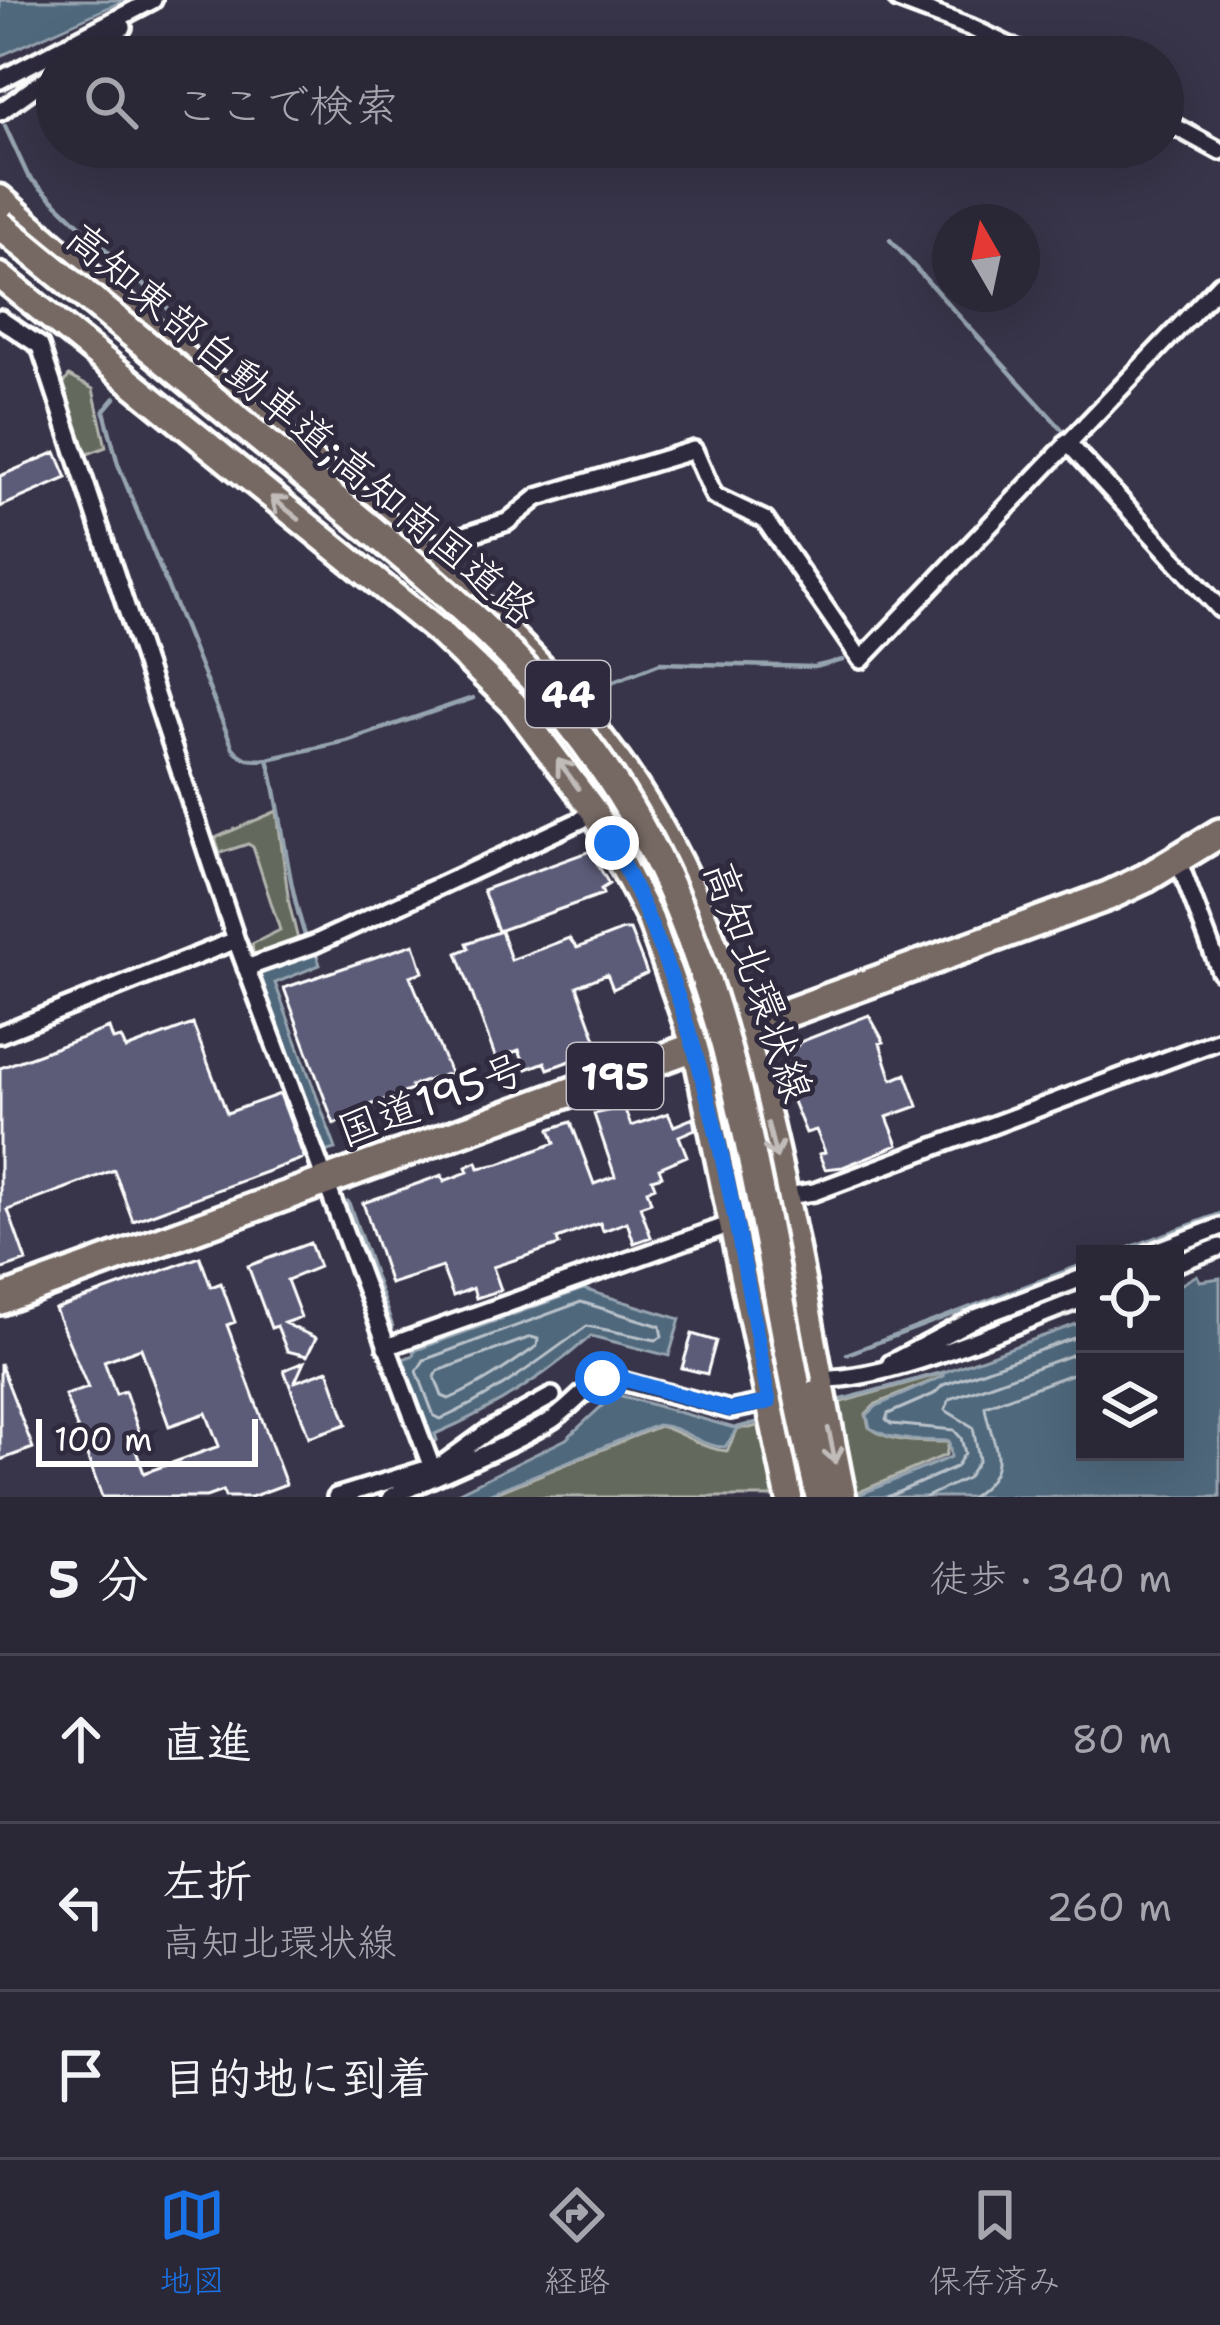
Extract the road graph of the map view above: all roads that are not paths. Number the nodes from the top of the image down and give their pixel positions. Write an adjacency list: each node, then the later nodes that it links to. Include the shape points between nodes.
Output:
1 (153, 0): 4 (street)
2 (167, 0): 5 (street)
3 (898, 0): 6 (street)
4 (84, 36)
5 (108, 36)
6 (989, 36)
7 (36, 61): 8 (street)
8 (0, 80)
9 (36, 85): 10 (street)
10 (0, 112)
11 (1184, 131): 12 (street)
12 (1220, 151)
13 (0, 198): 21 (main road, 高知北環状線 / 44)
14 (0, 225): 45 (highway, 高知東部自動車道;高知南国道路, bridge, via 450,594 540,683 598,758 670,886 718,1012)
15 (0, 276): 18 (main road, 高知北環状線 / 44)
16 (1220, 284): 20 (street)
17 (0, 319): 19 (street)
18 (54, 320): 19 (street); 23 (main road, 高知北環状線 / 44, one-way to 18, via 513,704 440,633)
19 (40, 346): 26 (street)
20 (1067, 442): 21 (street, via 861,660 765,520 714,496 694,450 538,497 507,522 434,545); 22 (street)
21 (424, 556): 29 (main road, 高知北環状線 / 44, via 546,669 630,778 694,895)
22 (1220, 609)
23 (594, 811): 27 (street); 32 (main road, 高知北環状線 / 44, via 650,920)
24 (1220, 833): 25 (highway, 国道195号 / 195)
25 (1178, 860): 28 (street); 29 (highway, 国道195号 / 195, via 1108,896)
26 (236, 940): 27 (street); 30 (street)
27 (246, 968): 33 (street)
28 (1220, 971)
29 (743, 1029): 32 (highway, 国道195号 / 195); 34 (main road, 高知北環状線 / 44, one-way to 34)
30 (0, 1034)
31 (1220, 1040): 34 (street)
32 (695, 1047): 33 (highway, 国道195号 / 195); 35 (main road, 高知北環状線 / 44)
33 (326, 1183): 41 (highway, 国道195号 / 195); 43 (street)
34 (786, 1196): 45 (main road, 高知北環状線 / 44)
35 (734, 1223): 43 (street); 47 (main road, 高知北環状線 / 44)
36 (1220, 1227): 37 (street)
37 (1172, 1245)
38 (1220, 1247): 39 (street)
39 (1184, 1261)
40 (1076, 1280): 44 (street, via 976,1318)
41 (0, 1300)
42 (1076, 1301): 44 (street)
43 (386, 1348): 48 (street)
44 (885, 1367): 45 (street)
45 (812, 1387): 52 (highway, 高知東部自動車道;高知南国道路); 53 (main road, 高知北環状線 / 44, one-way to 53)
46 (552, 1396): 48 (street)
47 (769, 1401): 48 (street, via 730,1410 607,1377 553,1420); 51 (main road, 高知北環状線 / 44)
48 (433, 1473): 49 (street); 50 (street)
49 (336, 1497)
50 (391, 1497)
51 (789, 1497)
52 (818, 1497)
53 (843, 1497)

